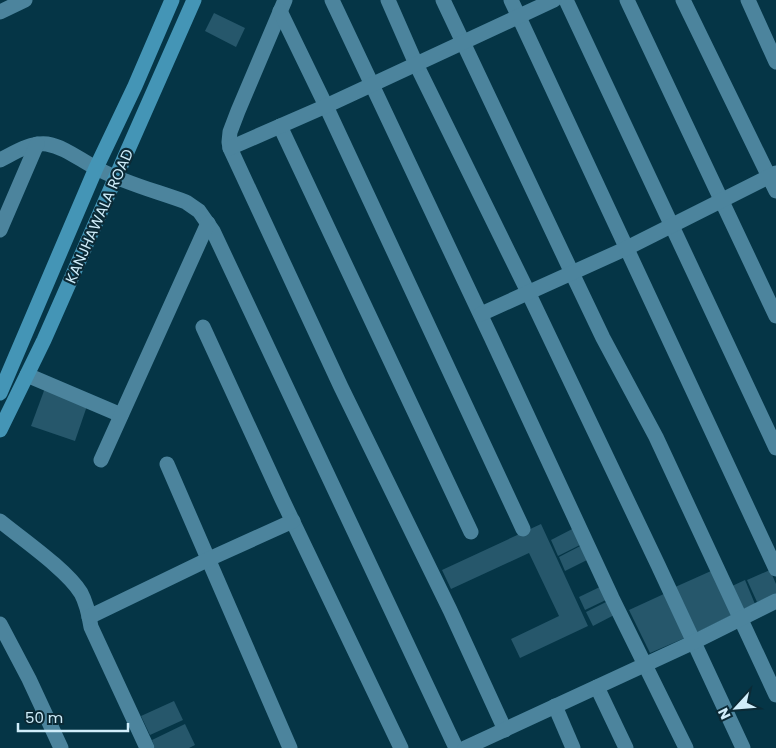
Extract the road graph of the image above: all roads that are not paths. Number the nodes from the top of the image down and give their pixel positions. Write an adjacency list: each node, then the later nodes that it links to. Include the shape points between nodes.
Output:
1 (25, 0): 14 (street)
2 (172, 0): 25 (main road, KANJHAWALA ROAD)
3 (194, 0): 27 (main road, KANJHAWALA ROAD)
4 (332, 0): 19 (street)
5 (388, 0): 18 (street)
6 (443, 0): 16 (street)
7 (511, 0): 15 (street)
8 (554, 0): 15 (street)
9 (566, 0): 31 (street)
10 (683, 0): 26 (street)
11 (748, 0): 17 (street)
12 (630, 1): 29 (street)
13 (283, 6): 20 (street); 23 (street, via 230,132)
14 (4, 7)
15 (519, 17): 16 (street); 33 (street)
16 (463, 42): 18 (street); 34 (street)
17 (776, 62)
18 (416, 64): 19 (street); 35 (street)
19 (373, 84): 20 (street); 36 (street)
20 (326, 106): 21 (street); 48 (street)
21 (280, 126): 23 (street); 49 (street)
22 (37, 144): 24 (street); 25 (street, via 58,147); 32 (street)
23 (230, 148): 61 (street)
24 (0, 160)
25 (96, 168): 27 (street); 40 (main road, KANJHAWALA ROAD)
26 (773, 175): 28 (street); 29 (street)
27 (116, 176): 30 (street, via 186,202); 39 (main road, KANJHAWALA ROAD)
28 (776, 192)
29 (721, 201): 31 (street); 37 (street)
30 (208, 223): 41 (street); 66 (street)
31 (672, 226): 33 (street); 43 (street)
32 (0, 230)
33 (627, 248): 34 (street); 51 (street)
34 (572, 273): 35 (street); 54 (street, via 656,437)
35 (528, 292): 36 (street); 56 (street)
36 (481, 314): 57 (street)
37 (776, 316)
38 (203, 327): 47 (street)
39 (27, 375): 41 (street); 42 (main road, KANJHAWALA ROAD)
40 (0, 393)
41 (121, 415): 44 (street)
42 (0, 430)
43 (776, 448)
44 (101, 460)
45 (167, 464): 50 (street)
46 (0, 521): 53 (street, via 75,585 84,599)
47 (293, 521): 50 (street); 65 (street)
48 (523, 528)
49 (471, 532)
50 (209, 559): 53 (street); 64 (street)
51 (776, 569)
52 (776, 601): 54 (street)
53 (89, 618): 63 (street)
54 (740, 618): 56 (street); 59 (street)
55 (0, 624): 62 (street)
56 (694, 642): 57 (street); 71 (street)
57 (645, 664): 58 (street); 70 (street)
58 (597, 687): 60 (street); 69 (street)
59 (776, 695)
60 (555, 706): 61 (street); 68 (street)
61 (505, 730): 67 (street)
62 (61, 748)
63 (147, 748)
64 (290, 748)
65 (401, 748)
66 (456, 748)
67 (465, 748)
68 (573, 748)
69 (626, 748)
70 (686, 748)
71 (743, 748)

